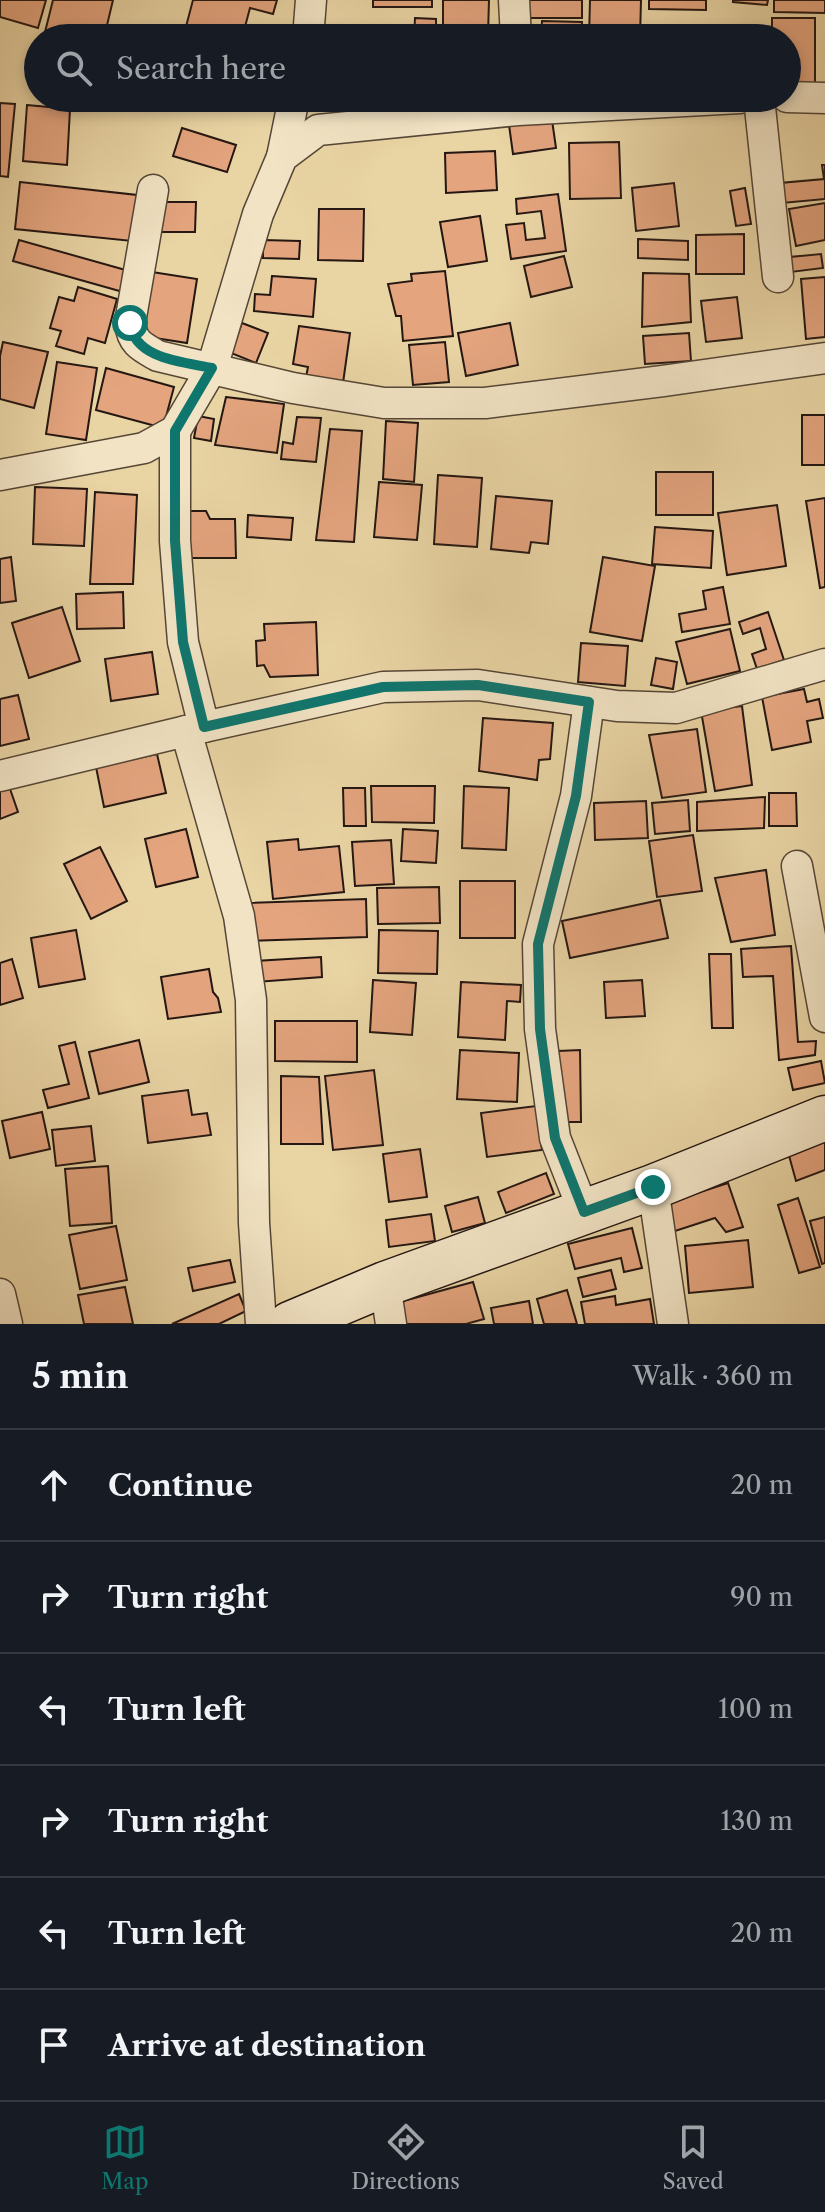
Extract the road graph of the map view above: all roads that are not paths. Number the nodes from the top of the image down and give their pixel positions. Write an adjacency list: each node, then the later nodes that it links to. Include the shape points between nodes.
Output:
1 (311, 0): 3 (street)
2 (514, 0): 4 (street)
3 (309, 24)
4 (515, 24)
5 (801, 97): 6 (street)
6 (825, 98)
7 (291, 112): 10 (street)
8 (456, 112): 10 (street, via 318,130)
9 (760, 112): 12 (street)
10 (282, 157): 14 (street, via 258,214)
11 (153, 190): 14 (street, via 131,336 158,356)
12 (778, 277)
13 (825, 358): 14 (street, via 485,403 384,403)
14 (212, 368): 15 (street)
15 (175, 431): 16 (street, via 144,448); 19 (street, via 175,541)
16 (0, 475)
17 (825, 664): 18 (street, via 676,708)
18 (589, 702): 19 (street, via 478,685 383,687); 25 (street, via 576,796 538,944 540,1029 555,1138)
19 (195, 729): 20 (street); 29 (street, via 239,916 251,1000)
20 (0, 776)
21 (797, 866): 22 (street)
22 (825, 1017)
23 (825, 1118): 24 (street)
24 (653, 1187): 25 (street); 31 (street)
25 (584, 1212): 27 (street)
26 (0, 1294): 28 (street)
27 (388, 1304): 30 (street)
28 (7, 1324)
29 (261, 1324)
30 (290, 1324)
31 (673, 1324)

